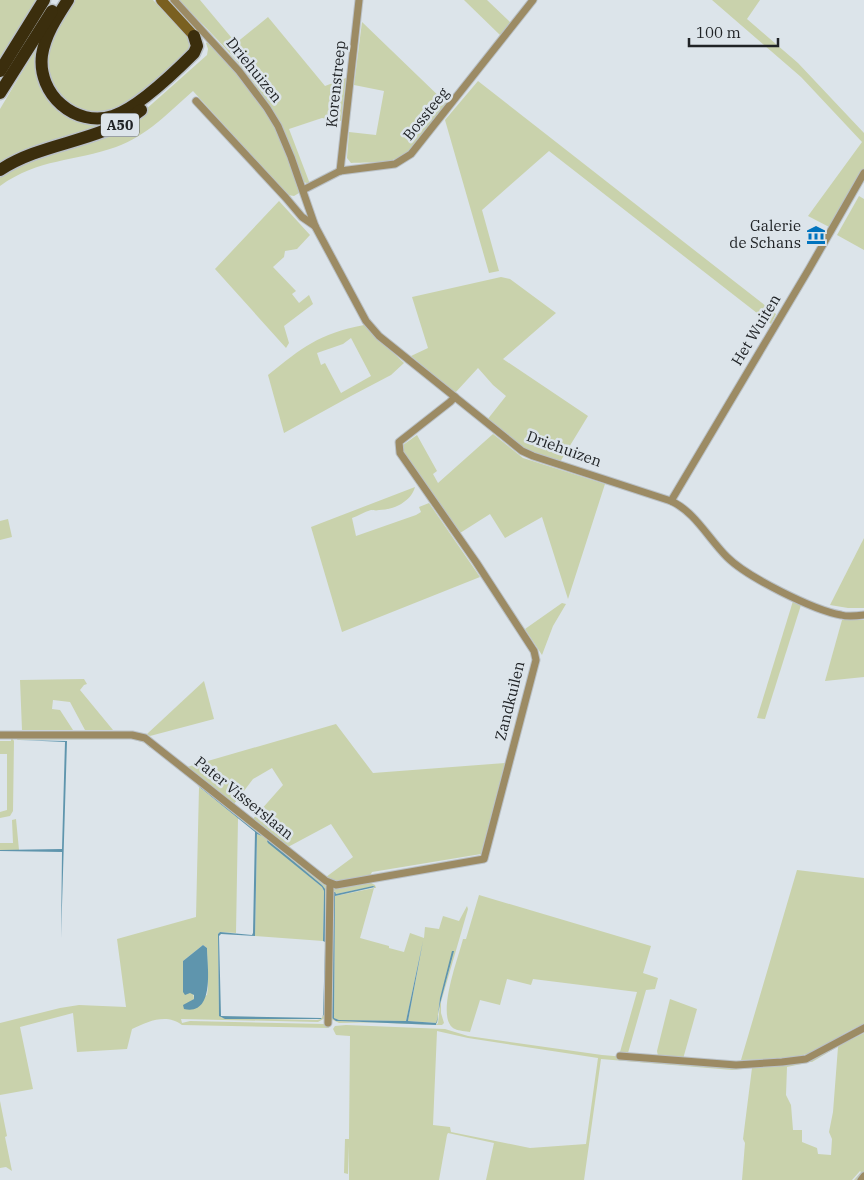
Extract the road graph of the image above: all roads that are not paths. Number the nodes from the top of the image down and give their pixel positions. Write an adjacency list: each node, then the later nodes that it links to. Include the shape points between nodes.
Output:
1 (44, 0): 9 (highway)
2 (59, 0): 10 (highway)
3 (68, 0): 8 (highway, A50, via 46,38 42,71 47,88 58,102 84,116 108,117 130,109 192,54 197,46)
4 (161, 0): 8 (main road)
5 (174, 0): 15 (street, Driehuizen, via 239,70 268,108 285,141)
6 (359, 0): 13 (street, Korenstreep)
7 (533, 0): 13 (street, Bossteeg, via 411,154 396,164)
8 (194, 36): 12 (highway, A50, via 202,48 197,60 129,119 106,132 33,152)
9 (0, 71)
10 (0, 93)
11 (196, 101): 16 (street, Driehuizen, via 302,217)
12 (0, 170)
13 (340, 171): 15 (street, Bossteeg)
14 (864, 173): 18 (street, Het Wuiten)
15 (303, 190): 16 (street, Driehuizen)
16 (315, 226): 17 (street, Driehuizen, via 366,321 379,336)
17 (455, 397): 18 (street, Driehuizen, via 514,446 533,456); 21 (street, Zandkuilen, via 400,442 400,453 534,651 535,667 484,859 344,885)
18 (671, 500): 19 (street, Driehuizen, via 681,505 739,568 823,611 843,616)
19 (864, 615)
20 (0, 735): 21 (street, Pater Visserslaan, via 132,735 145,738)
21 (330, 884): 22 (street)
22 (328, 1023)
23 (864, 1028): 24 (street, via 806,1059 736,1065)
24 (620, 1056)
25 (864, 1176): 26 (street)
26 (861, 1180)

